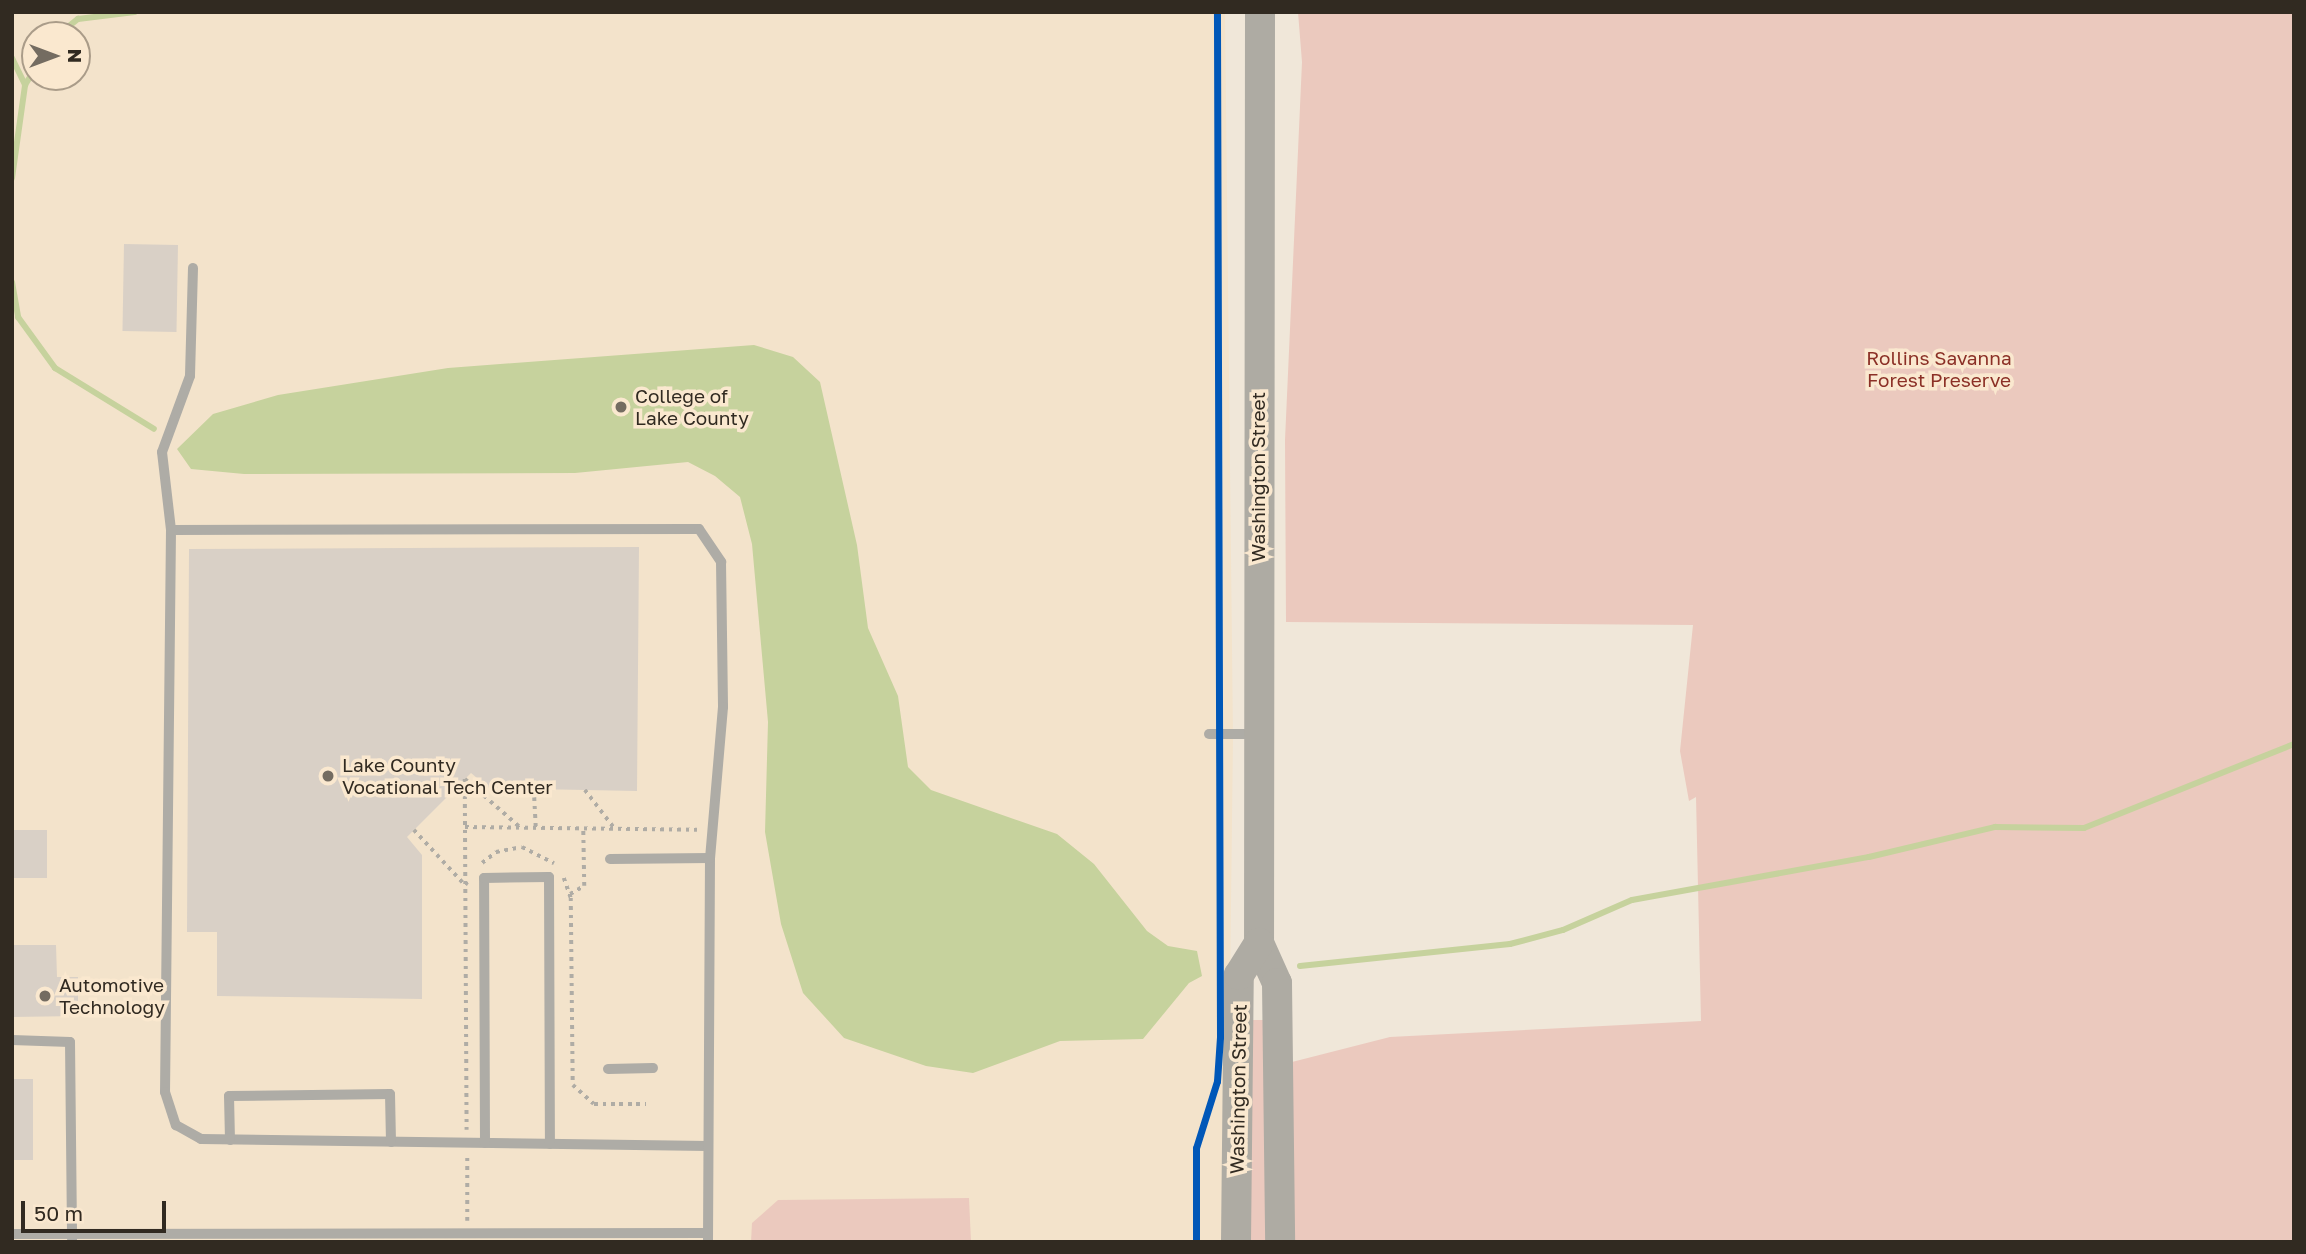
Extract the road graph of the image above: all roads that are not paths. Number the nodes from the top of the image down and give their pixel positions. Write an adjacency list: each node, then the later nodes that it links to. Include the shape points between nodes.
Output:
1 (1260, 12): 5 (main road, Washington Street)
2 (193, 268): 3 (lane, via 190,376 162,452)
3 (171, 530): 6 (lane, via 699,528 721,562 723,707); 12 (lane, via 165,1092 176,1125 201,1139)
4 (1209, 734): 5 (lane)
5 (1259, 734): 8 (main road, Washington Street)
6 (710, 858): 7 (lane); 16 (lane)
7 (610, 859)
8 (1259, 943): 21 (main road, Washington Street, via 1239,975); 22 (main road, Washington Street, via 1277,983)
9 (12, 1040): 19 (lane, via 70,1042)
10 (653, 1068): 11 (lane)
11 (608, 1069)
12 (230, 1140): 13 (lane); 13 (lane, via 229,1096 390,1094)
13 (391, 1142): 14 (lane)
14 (485, 1143): 15 (lane); 15 (lane, via 484,877 549,877)
15 (550, 1144): 16 (lane)
16 (708, 1146): 18 (lane)
17 (12, 1234): 19 (lane)
18 (708, 1237): 20 (lane, via 467,1233)
19 (72, 1238): 20 (lane)
20 (135, 1238)
21 (1236, 1242)
22 (1280, 1242)

